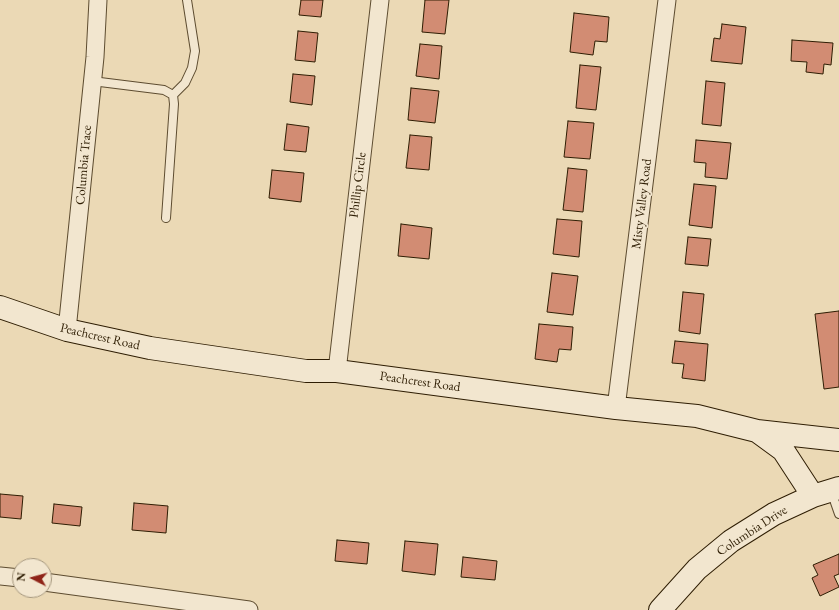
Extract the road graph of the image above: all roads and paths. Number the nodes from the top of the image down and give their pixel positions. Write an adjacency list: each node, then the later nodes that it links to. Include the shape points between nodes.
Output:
1 (98, 0): 5 (street, Columbia Trace)
2 (187, 0): 6 (lane, via 195,51 192,68 185,83)
3 (380, 0): 10 (street, Phillip Circle)
4 (668, 0): 11 (street, Misty Valley Road)
5 (92, 81): 6 (lane, via 164,90); 9 (street, Columbia Trace)
6 (173, 95): 7 (lane)
7 (166, 218)
8 (0, 307): 9 (street, Peachcrest Road)
9 (67, 330): 10 (street, Peachcrest Road, via 150,348 306,371)
10 (337, 371): 11 (street, Peachcrest Road)
11 (616, 408): 12 (street, Peachcrest Road, via 697,416)
12 (757, 431): 13 (street); 14 (street, Peachcrest Road, via 782,450)
13 (839, 440)
14 (827, 492): 15 (lane); 20 (street, Columbia Drive, via 774,514 731,541 697,569)
15 (839, 514)
16 (0, 576): 17 (street)
17 (12, 577)
18 (52, 583): 19 (street)
19 (249, 610)
20 (660, 610)

